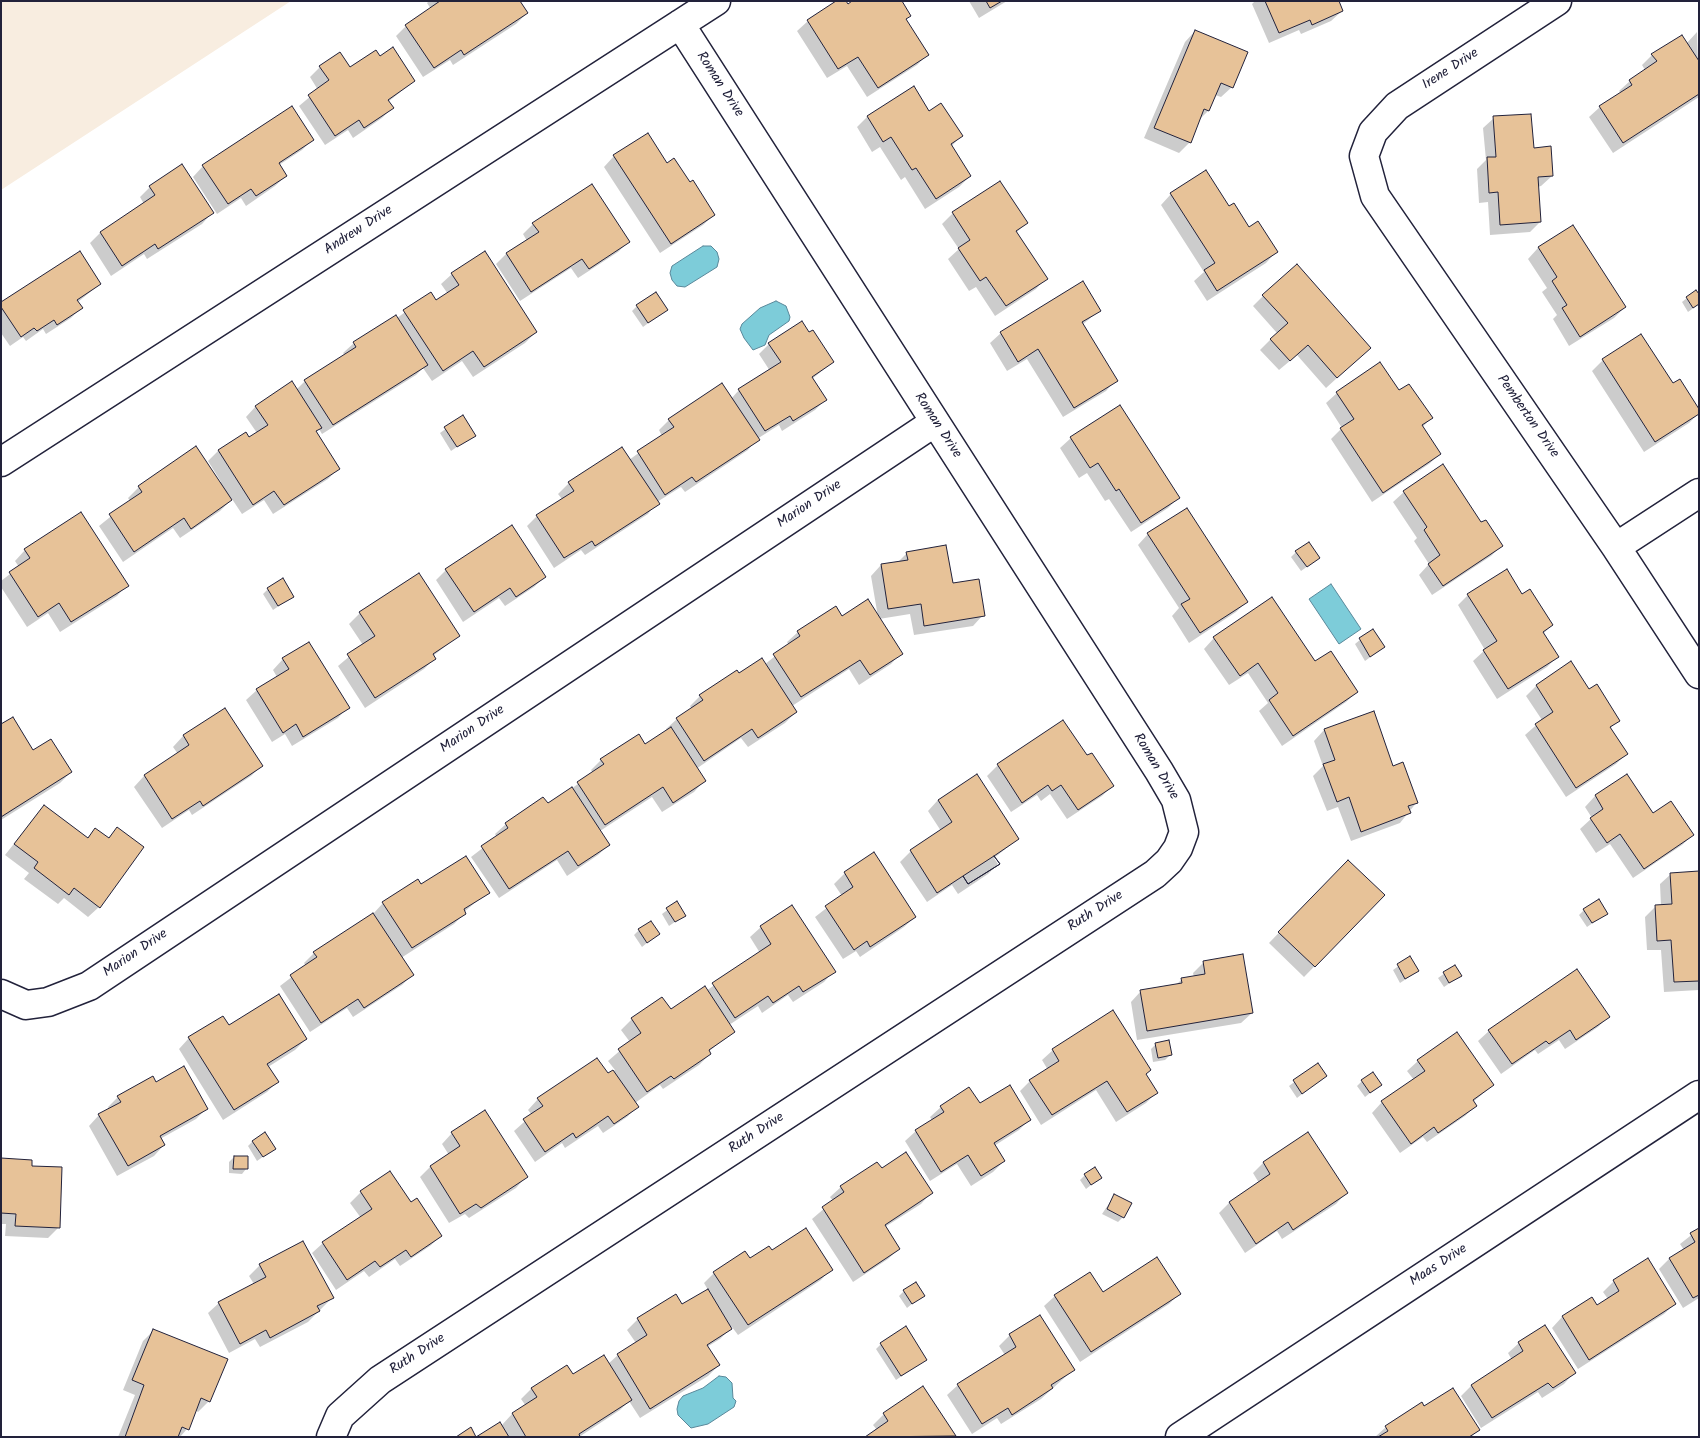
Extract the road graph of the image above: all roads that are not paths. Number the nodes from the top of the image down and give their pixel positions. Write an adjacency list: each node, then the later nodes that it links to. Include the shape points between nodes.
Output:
1 (716, 1): 3 (street, Andrew Drive)
2 (1557, 1): 4 (street, Irene Drive, via 1396,106 1373,132)
3 (680, 24): 5 (street, Roman Drive); 6 (street, Andrew Drive)
4 (1364, 156): 8 (street, Pemberton Drive, via 1375,196)
5 (935, 422): 10 (street, Roman Drive, via 1159,771 1176,800); 11 (street, Marion Drive, via 89,986 48,1002 26,1005)
6 (1, 462)
7 (1699, 493): 8 (street)
8 (1616, 547): 9 (street, Pemberton Drive)
9 (1699, 674)
10 (1184, 832): 13 (street, Ruth Drive, via 1178,848 1155,874 380,1380 340,1416)
11 (1, 994)
12 (1699, 1095): 14 (street, Maas Drive)
13 (331, 1437)
14 (1180, 1437)

